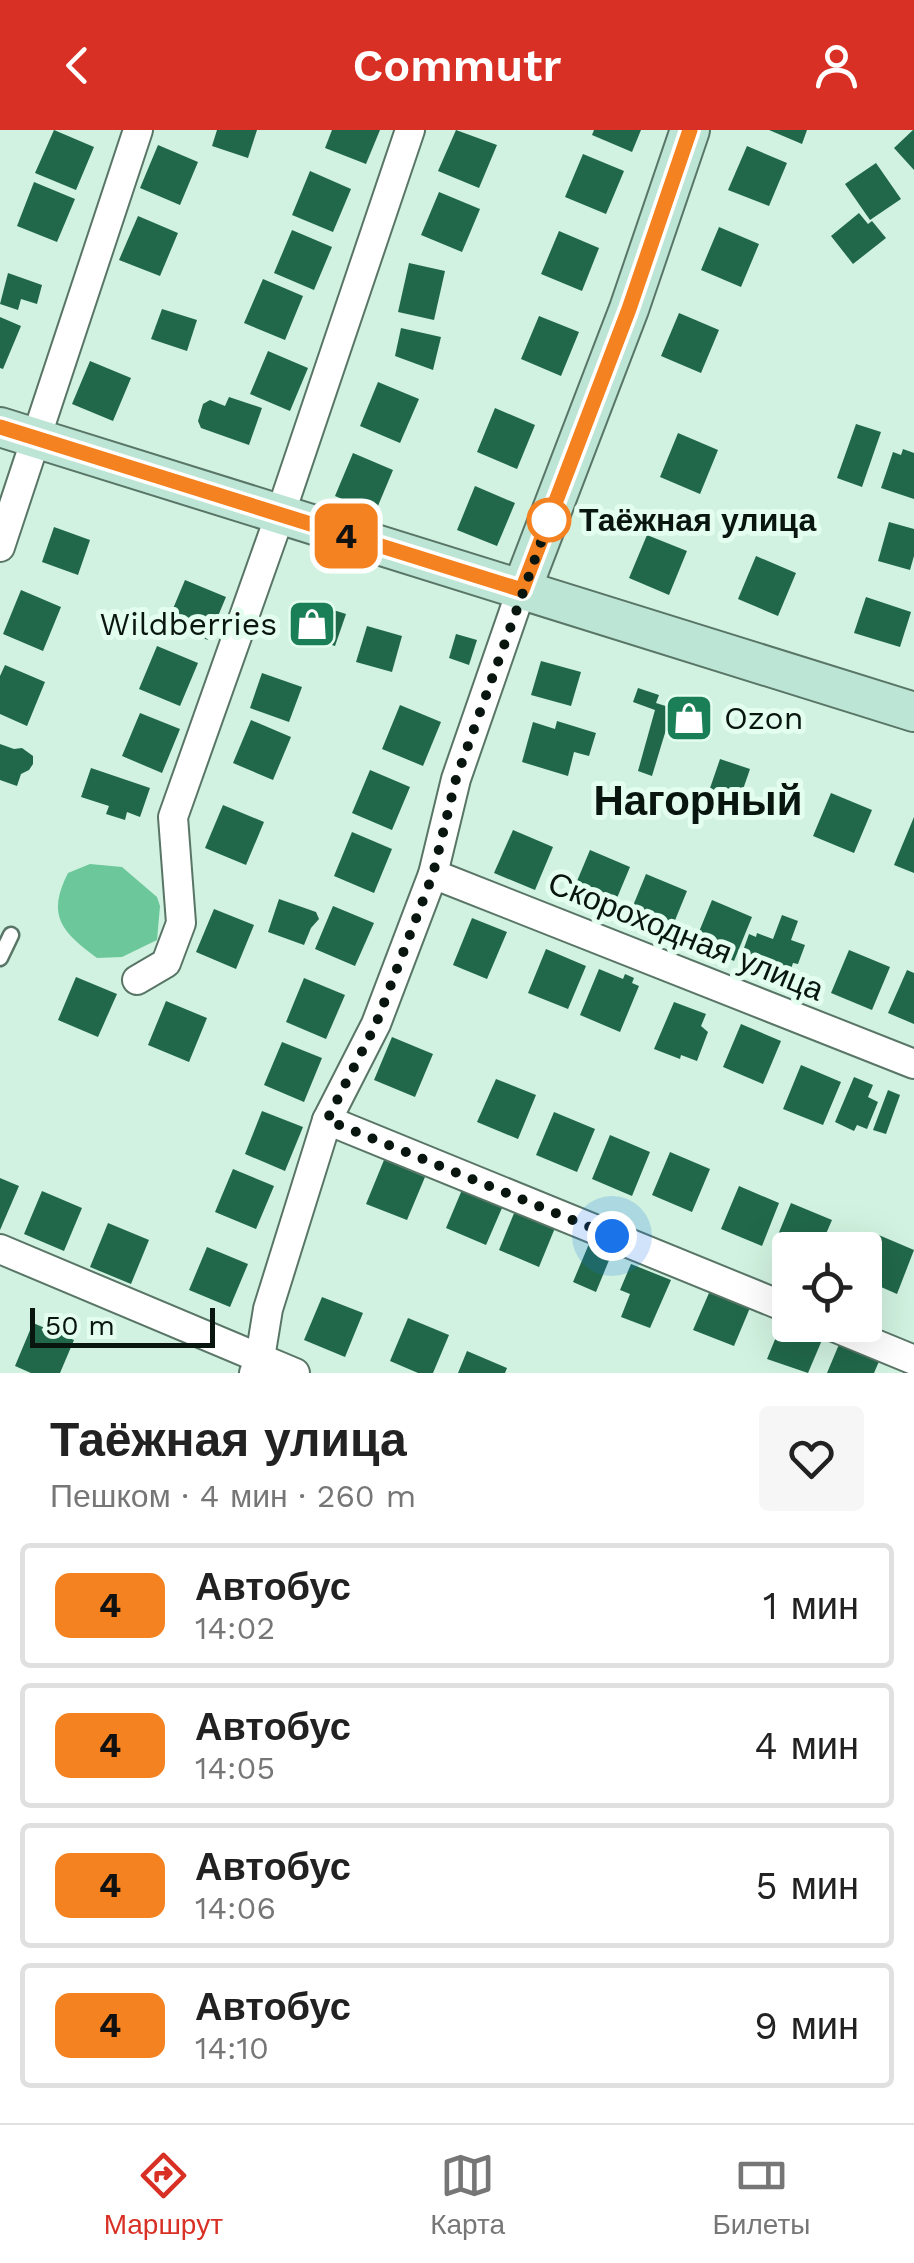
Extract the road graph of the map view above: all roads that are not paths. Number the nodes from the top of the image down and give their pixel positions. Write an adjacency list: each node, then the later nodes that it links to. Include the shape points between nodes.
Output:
1 (138, 130): 5 (street)
2 (410, 130): 6 (street)
3 (690, 130): 8 (street)
4 (0, 427): 5 (street)
5 (38, 439): 6 (street); 7 (street)
6 (280, 515): 8 (street); 13 (street, via 173,817 182,923 166,964)
7 (0, 548)
8 (522, 590): 9 (street); 10 (street, via 456,779)
9 (914, 712)
10 (433, 874): 14 (street, Скороходная улица); 15 (street, via 376,1024)
11 (11, 935): 12 (lane)
12 (0, 958)
13 (138, 980)
14 (914, 1064)
15 (327, 1120): 17 (street); 20 (street, via 268,1309)
16 (0, 1248): 20 (street)
17 (772, 1302)
18 (870, 1342): 19 (street)
19 (914, 1360)
20 (257, 1366): 21 (street)
21 (296, 1373)

